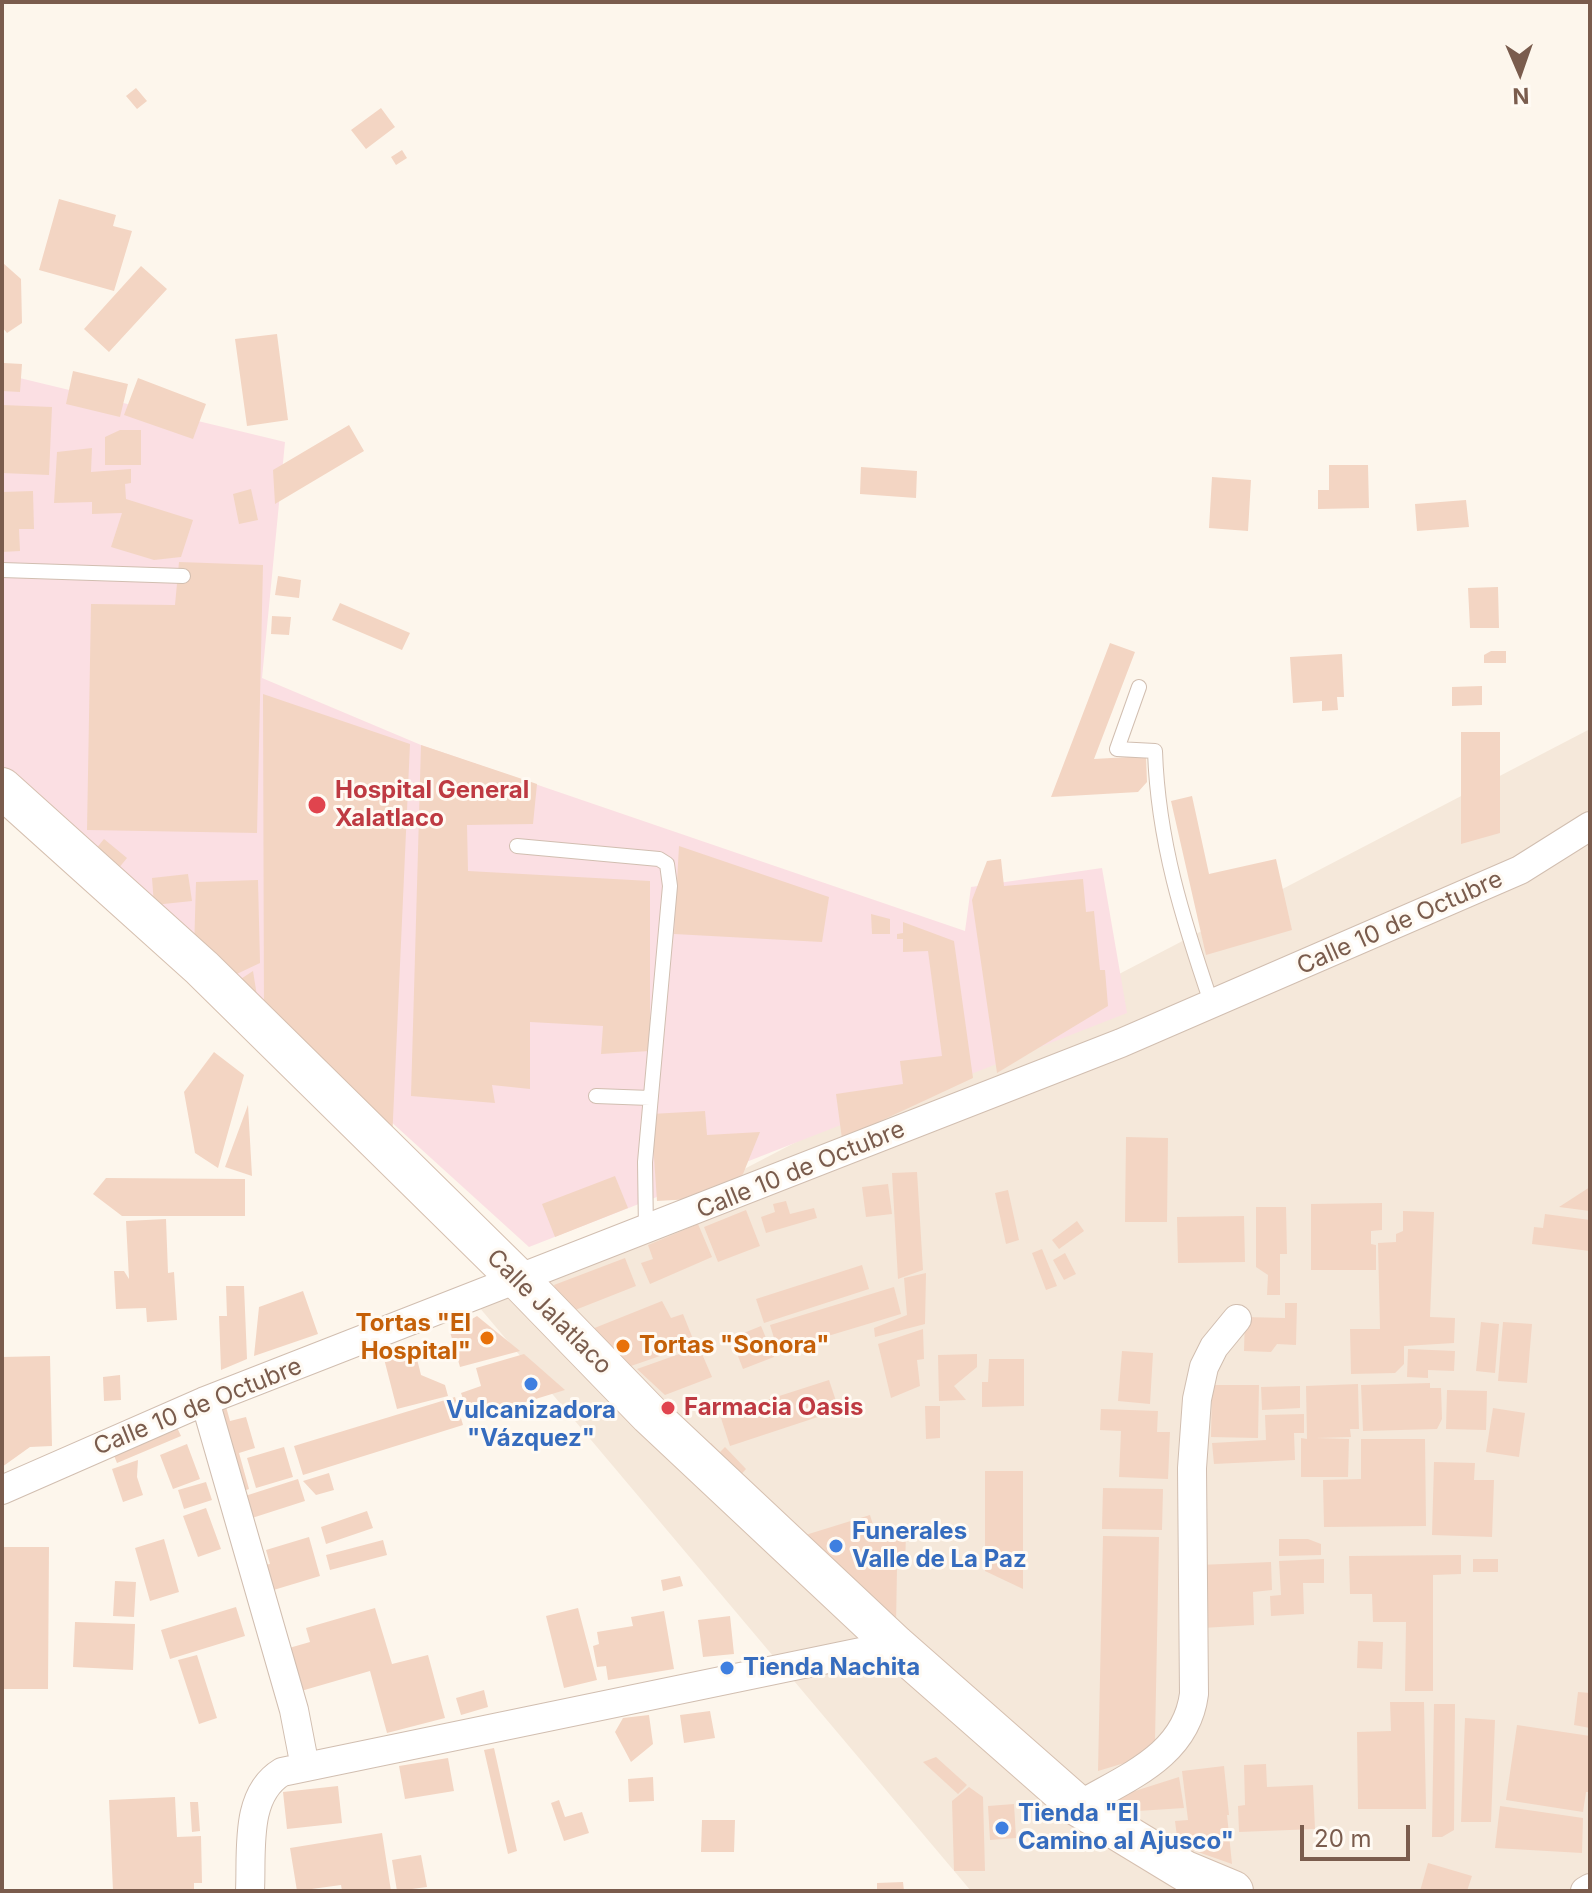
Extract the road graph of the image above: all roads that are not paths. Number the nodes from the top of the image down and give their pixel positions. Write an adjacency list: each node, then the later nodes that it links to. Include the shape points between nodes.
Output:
1 (2, 570): 2 (lane)
2 (183, 576)
3 (1139, 687): 7 (lane, via 1117,749 1155,751 1157,807 1179,910)
4 (2, 788): 11 (main road, Calle Jalatlaco, via 202,968)
5 (1590, 826): 7 (street, Calle 10 de Octubre, via 1520,870)
6 (517, 846): 9 (lane, via 659,859 667,864 670,886)
7 (1212, 1005): 10 (street, Calle 10 de Octubre)
8 (596, 1096): 9 (lane)
9 (650, 1098): 10 (lane)
10 (646, 1232): 11 (street, Calle 10 de Octubre)
11 (520, 1281): 13 (street, Calle 10 de Octubre); 15 (main road, Calle Jalatlaco, via 650,1415)
12 (1237, 1319): 17 (street, via 1214,1347 1197,1399 1191,1718 1161,1756)
13 (205, 1401): 14 (street, Calle 10 de Octubre); 16 (street, via 294,1710)
14 (2, 1490)
15 (895, 1645): 16 (street); 17 (main road, Calle Jalatlaco)
16 (305, 1767): 19 (street, via 268,1780 260,1794)
17 (1078, 1806): 20 (main road, Calle Jalatlaco, via 1185,1871)
18 (1590, 1888): 21 (street)
19 (250, 1891)
20 (1233, 1891)
21 (1585, 1891)

